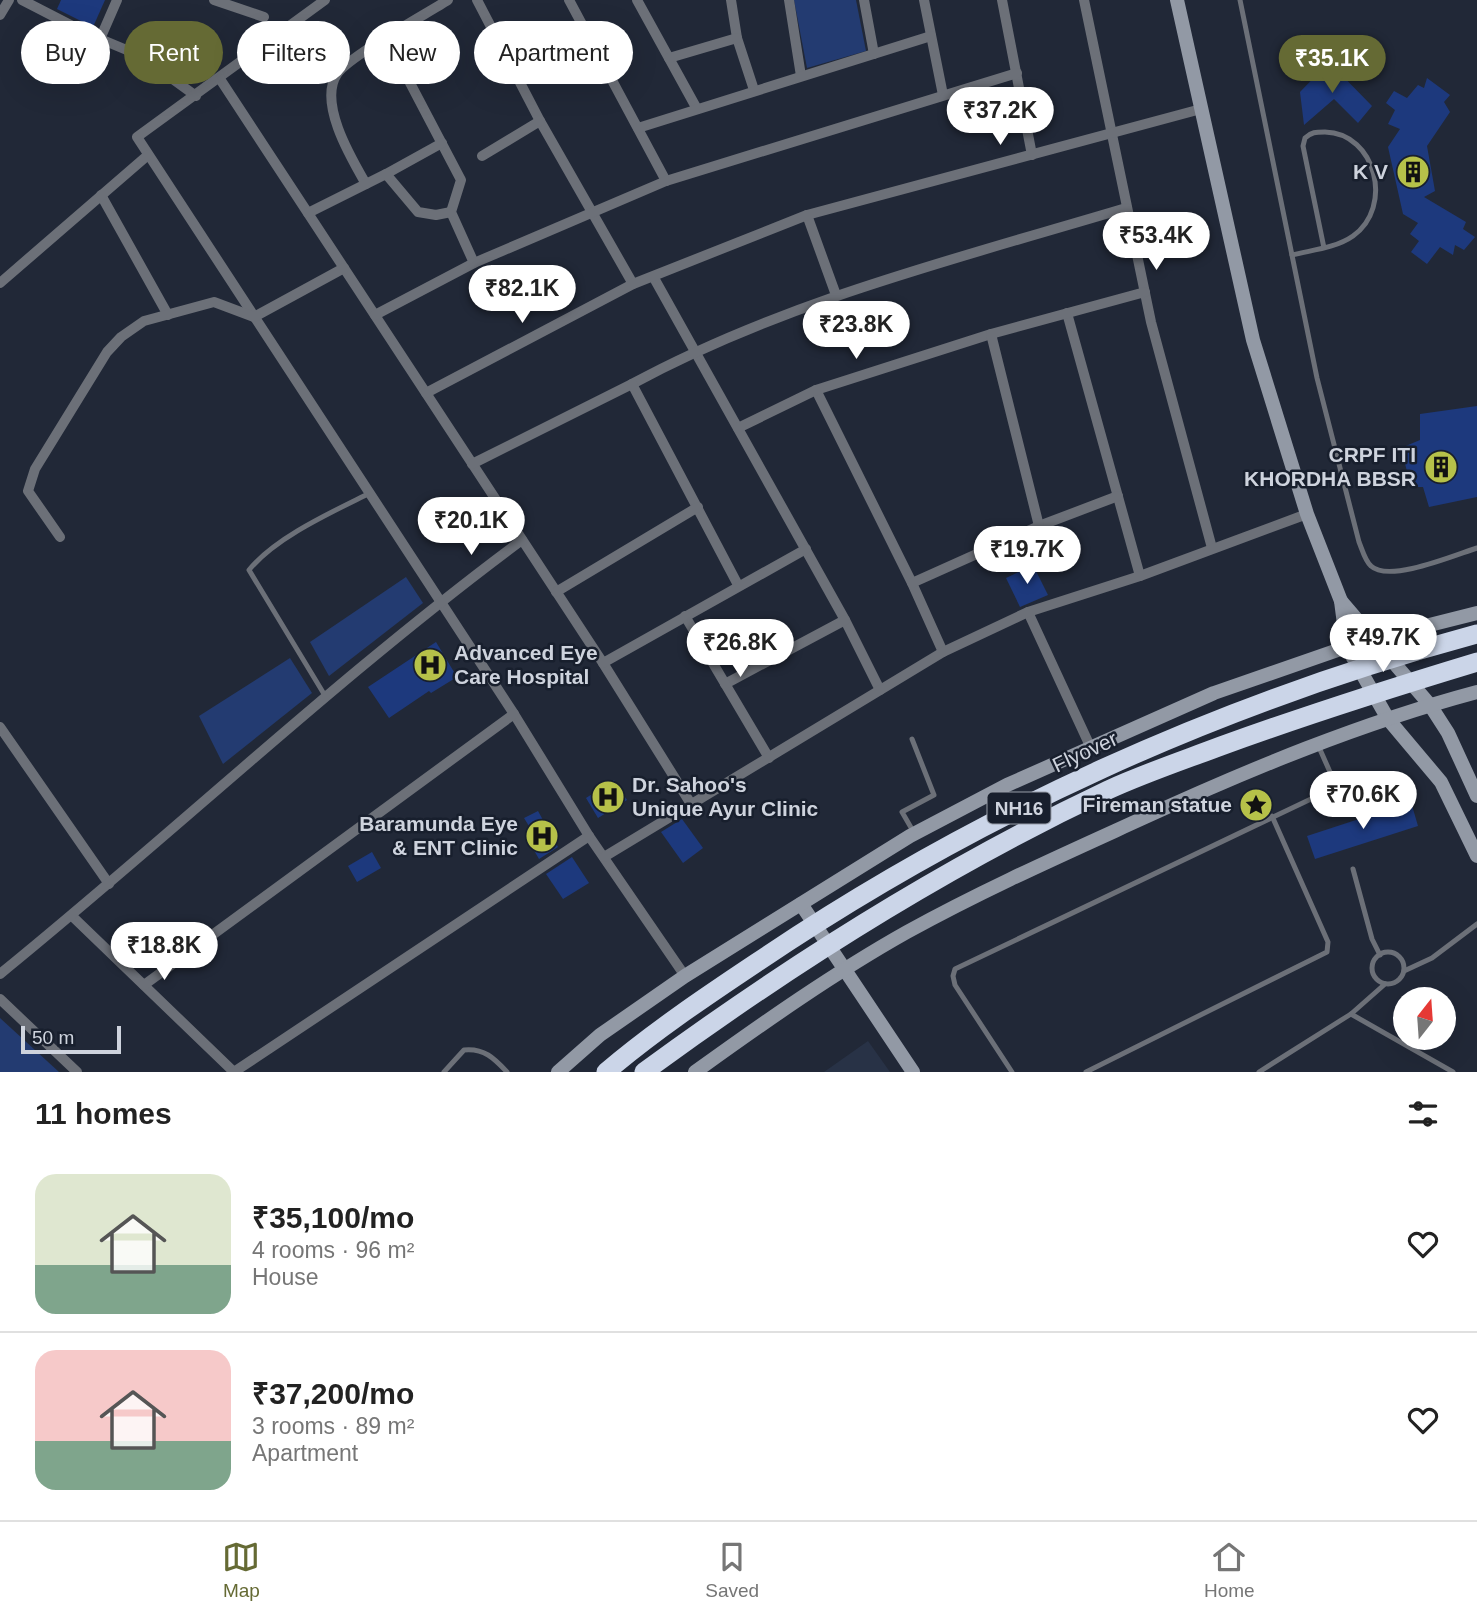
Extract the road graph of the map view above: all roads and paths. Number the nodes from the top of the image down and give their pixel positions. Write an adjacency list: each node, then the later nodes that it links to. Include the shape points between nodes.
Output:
1 (9, 0): 18 (street)
2 (22, 0): 20 (street)
3 (117, 0): 21 (street)
4 (214, 0): 19 (street)
5 (325, 0): 31 (street)
6 (448, 0): 22 (street)
7 (477, 0): 40 (street)
8 (569, 0): 41 (street)
9 (637, 0): 28 (street)
10 (731, 0): 24 (street)
11 (789, 0): 30 (street)
12 (864, 0): 26 (street)
13 (924, 0): 23 (street)
14 (1002, 0): 29 (street)
15 (1084, 0): 42 (street)
16 (1177, 0): 39 (street)
17 (1240, 0): 57 (lane)
18 (0, 15)
19 (264, 17)
20 (64, 21)
21 (108, 21)
22 (415, 21)
23 (931, 36): 26 (street); 36 (street)
24 (737, 38): 28 (street); 35 (street)
25 (110, 43): 37 (street, via 141,56)
26 (874, 54): 30 (street)
27 (364, 55): 49 (street, via 337,73 331,93 345,148)
28 (668, 58): 38 (street)
29 (1017, 73): 36 (street); 45 (street)
30 (801, 76): 35 (street)
31 (223, 77)
32 (213, 84): 37 (street)
33 (223, 84): 54 (street)
34 (411, 84): 43 (street)
35 (754, 90): 38 (street)
36 (943, 95): 48 (street)
37 (196, 96): 44 (street, via 137,138)
38 (697, 109): 41 (street)
39 (1201, 109): 42 (street); 79 (street, via 1254,340)
40 (541, 121): 46 (street); 52 (street)
41 (638, 128): 48 (street)
42 (1112, 133): 45 (street); 51 (street)
43 (442, 143): 47 (street); 53 (street, via 461,180)
44 (148, 155): 50 (street); 68 (street)
45 (1032, 155): 55 (street)
46 (482, 156)
47 (386, 174): 49 (street); 53 (street, via 418,212)
48 (666, 181): 52 (street)
49 (366, 184): 54 (street)
50 (101, 195): 61 (street); 66 (street)
51 (1126, 208): 63 (street); 64 (street)
52 (593, 211): 58 (street); 62 (street)
53 (451, 212): 58 (street)
54 (308, 213): 59 (street)
55 (807, 215): 60 (street); 64 (street)
56 (1324, 248): 56 (lane, via 1350,238 1361,228 1374,199 1372,164 1353,140 1337,132 1315,132 1305,138 1303,146); 57 (lane)
57 (1292, 255): 84 (lane, via 1317,378 1369,566 1382,572 1402,571)
58 (474, 263): 67 (street)
59 (344, 268): 67 (street); 68 (street)
60 (654, 278): 62 (street); 70 (street)
61 (0, 283)
62 (633, 284): 73 (street)
63 (1145, 292): 65 (street); 83 (street)
64 (836, 295): 70 (street)
65 (1067, 313): 69 (street); 77 (street)
66 (168, 315): 68 (street, via 214,302); 81 (street, via 144,321 107,352 35,469 28,491)
67 (375, 315): 73 (street)
68 (254, 317): 76 (street)
69 (991, 334): 72 (street); 80 (street)
70 (696, 353): 71 (street); 74 (street)
71 (632, 384): 75 (street); 78 (street)
72 (816, 390): 74 (street); 87 (street)
73 (426, 393): 75 (street)
74 (738, 428): 85 (street)
75 (472, 464): 82 (street)
76 (370, 493): 90 (street); 105 (lane, via 305,528 259,558 249,570)
77 (1118, 496): 80 (street); 86 (street)
78 (698, 507): 88 (street); 89 (street)
79 (1307, 514): 83 (street); 91 (street)
80 (1039, 526): 87 (street)
81 (60, 537)
82 (522, 540): 89 (street); 90 (street)
83 (1212, 548): 86 (street)
84 (1477, 548)
85 (806, 549): 88 (street); 95 (street)
86 (1140, 576): 92 (street)
87 (912, 583): 99 (street)
88 (738, 586): 94 (street)
89 (556, 592): 101 (street)
90 (440, 600): 105 (street); 107 (street)
91 (1341, 601): 97 (street); 98 (street)
92 (1028, 612): 99 (street); 112 (street)
93 (1477, 613): 97 (street)
94 (684, 616): 101 (street); 102 (street)
95 (845, 620): 102 (street); 103 (street)
96 (1477, 634): 140 (highway, Flyover / NH16, bridge, via 1184,732 1013,811 791,939 700,1000)
97 (1377, 639): 98 (street); 106 (street)
98 (1347, 647): 108 (street); 112 (street, via 1214,693)
99 (943, 652): 103 (street)
100 (1477, 662): 141 (highway, NH16, bridge, via 1309,714 1110,789 852,929 779,974)
101 (603, 663): 115 (street)
102 (725, 684): 113 (street)
103 (880, 690): 113 (street)
104 (1477, 692): 106 (street)
105 (324, 694): 122 (street)
106 (1430, 705): 108 (street); 114 (street)
107 (514, 714): 118 (street); 132 (street)
108 (1388, 719): 111 (street); 119 (street, via 1441,782)
109 (0, 727): 122 (street)
110 (912, 739): 117 (lane, via 934,794 902,812)
111 (1318, 745): 116 (lane, via 1330,772 1326,786 1311,799); 127 (street, via 1195,794 992,887)
112 (1090, 746): 117 (street)
113 (769, 758): 115 (street)
114 (1477, 796)
115 (691, 804): 120 (street)
116 (1272, 816): 144 (lane, via 956,969 955,985); 145 (lane, via 1328,942 1327,952)
117 (915, 834): 123 (street)
118 (589, 836): 120 (street); 136 (street)
119 (1477, 856)
120 (604, 857): 130 (street)
121 (1353, 869): 126 (lane)
122 (109, 884): 124 (street)
123 (800, 904): 127 (street); 130 (street)
124 (72, 916): 129 (street); 132 (street)
125 (1477, 924): 128 (lane, via 1432,958)
126 (1380, 955): 128 (lane, via 1390,952 1399,957); 131 (lane, via 1372,968)
127 (847, 970): 142 (street); 143 (street)
128 (1404, 971): 131 (lane, via 1399,979)
129 (0, 974)
130 (685, 976): 139 (street, via 600,1035)
131 (1385, 984): 134 (lane)
132 (144, 985): 136 (street)
133 (0, 999): 135 (street)
134 (1350, 1014): 146 (lane); 147 (lane)
135 (77, 1072)
136 (234, 1072)
137 (444, 1072): 138 (lane, via 464,1050 472,1049 493,1057)
138 (507, 1072)
139 (558, 1072)
140 (606, 1072)
141 (644, 1072)
142 (695, 1072)
143 (913, 1072)
144 (1012, 1072)
145 (1086, 1072)
146 (1259, 1072)
147 (1453, 1072)

